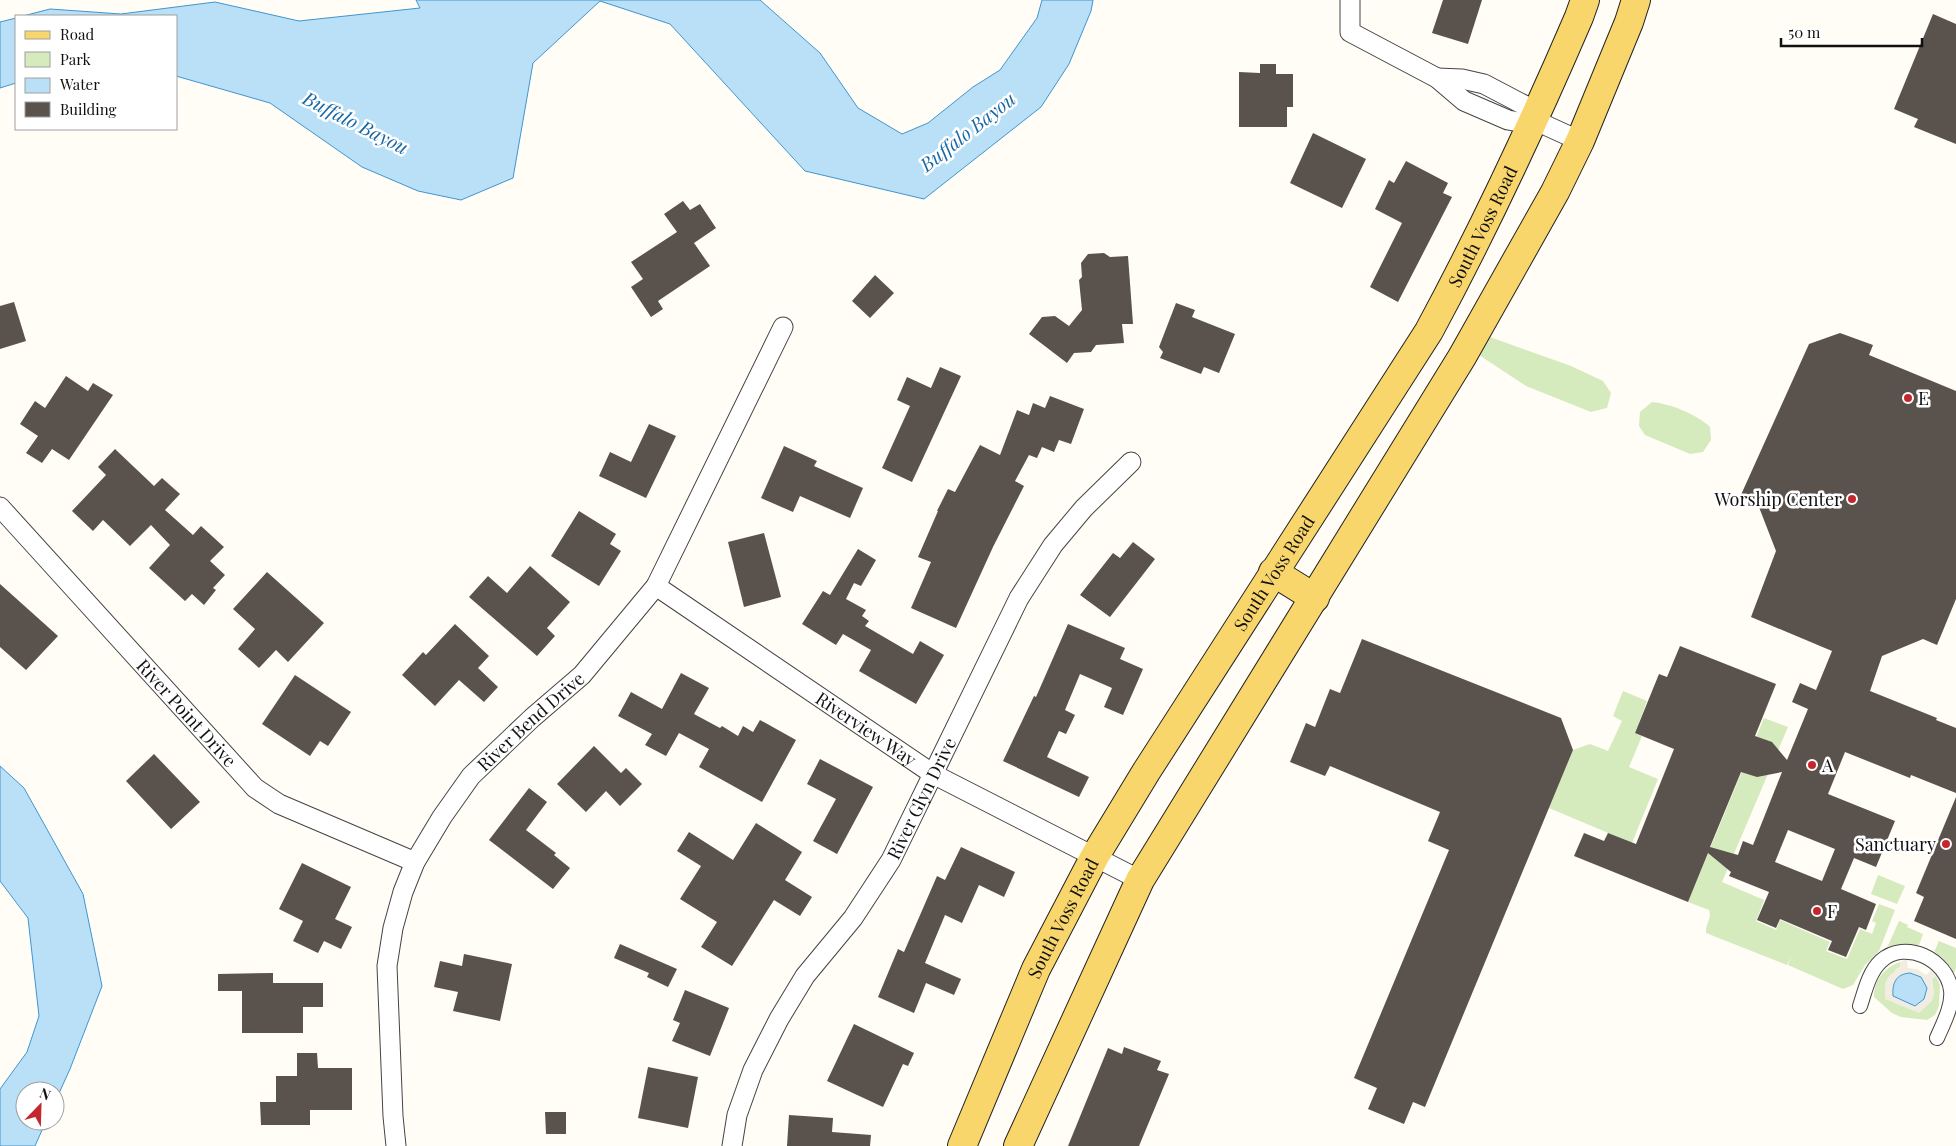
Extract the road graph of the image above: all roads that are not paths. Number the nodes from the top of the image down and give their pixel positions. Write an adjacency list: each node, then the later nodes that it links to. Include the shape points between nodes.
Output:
1 (1350, 0): 4 (street, via 1350,32 1437,78 1464,100 1508,120)
2 (1585, 0): 4 (main road, South Voss Road)
3 (1636, 0): 5 (main road)
4 (1534, 120): 5 (street); 9 (main road, South Voss Road, via 1429,331)
5 (1580, 141): 11 (main road, via 1462,357)
6 (783, 327): 10 (street, River Bend Drive)
7 (1132, 462): 12 (street, River Glyn Drive, via 1084,508 1053,545 1019,598)
8 (0, 507): 14 (street, River Point Drive, via 255,788 280,804)
9 (1273, 572): 11 (main road); 13 (main road, South Voss Road)
10 (656, 586): 12 (street, Riverview Way); 14 (street, River Bend Drive, via 582,676 471,776)
11 (1315, 598): 15 (main road)
12 (933, 774): 13 (street, Riverview Way); 19 (street, River Glyn Drive, via 891,860 853,918 805,976 779,1019 750,1079 737,1115)
13 (1094, 856): 15 (street, Riverview Way); 20 (main road, South Voss Road, via 1036,969)
14 (415, 862): 18 (street, River Bend Drive, via 400,901 387,966)
15 (1140, 880): 21 (main road)
16 (1860, 1006): 17 (street, via 1871,975 1881,961 1894,953 1908,951 1924,955 1946,976 1951,991)
17 (1938, 1038)
18 (396, 1146)
19 (732, 1146)
20 (962, 1146)
21 (1018, 1146)

